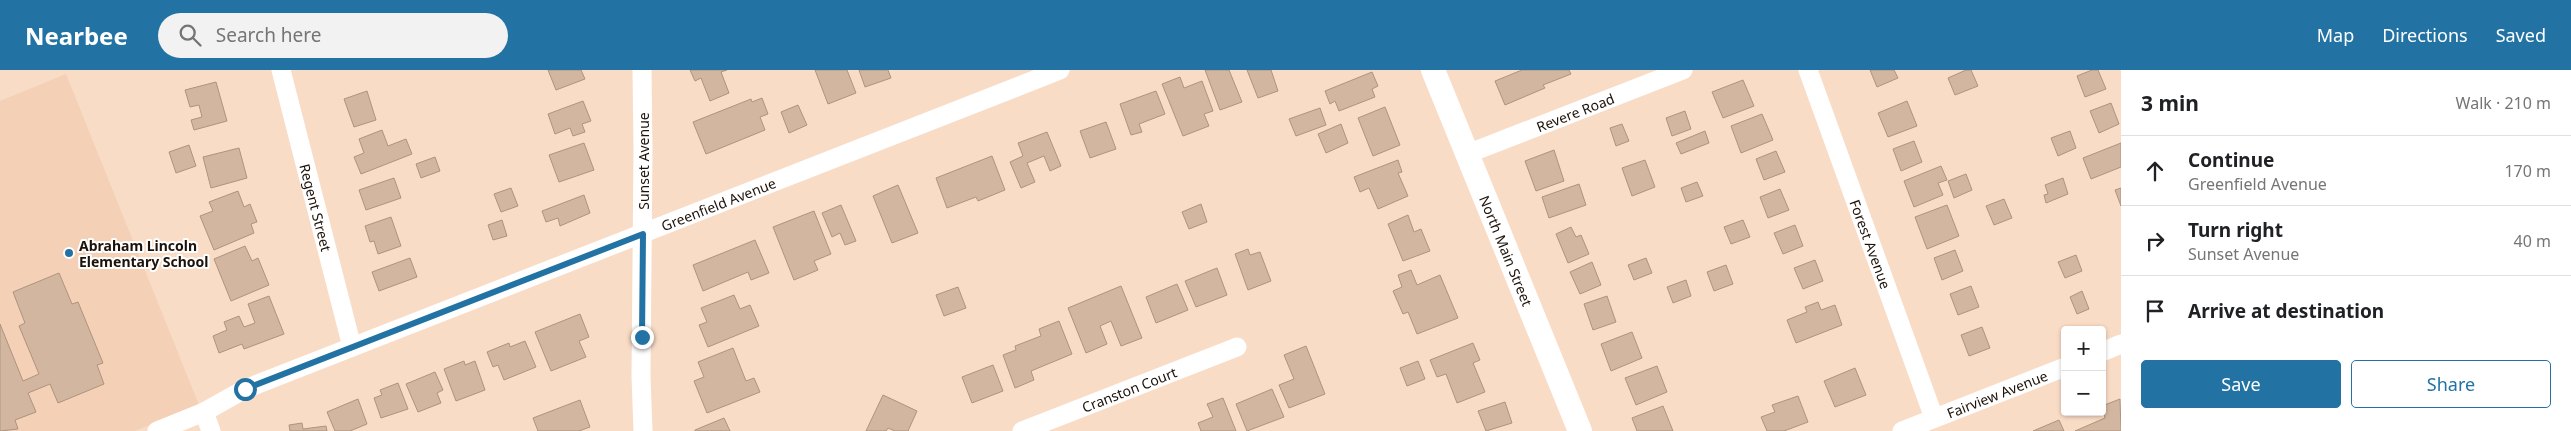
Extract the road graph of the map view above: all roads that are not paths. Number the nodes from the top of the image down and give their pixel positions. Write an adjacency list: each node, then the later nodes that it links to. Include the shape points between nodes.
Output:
1 (282, 70): 11 (street, Regent Street)
2 (642, 70): 8 (street, Sunset Avenue)
3 (1060, 70): 8 (street, Greenfield Avenue)
4 (1433, 70): 7 (street, North Main Street)
5 (1683, 70): 7 (street, Revere Road)
6 (1808, 70): 15 (street, Forest Avenue)
7 (1467, 154): 20 (street, North Main Street)
8 (643, 234): 11 (street, Greenfield Avenue); 18 (street, Sunset Avenue)
9 (2121, 344): 12 (street)
10 (1237, 346): 19 (street, Cranston Court)
11 (352, 347): 14 (street, Greenfield Avenue, via 245,389)
12 (2106, 350)
13 (2061, 369): 15 (street, Fairview Avenue)
14 (204, 412): 16 (street, Greenfield Avenue); 17 (street)
15 (1934, 418): 21 (street, Fairview Avenue)
16 (157, 431)
17 (212, 431)
18 (643, 431)
19 (1022, 431)
20 (1580, 431)
21 (1902, 431)

